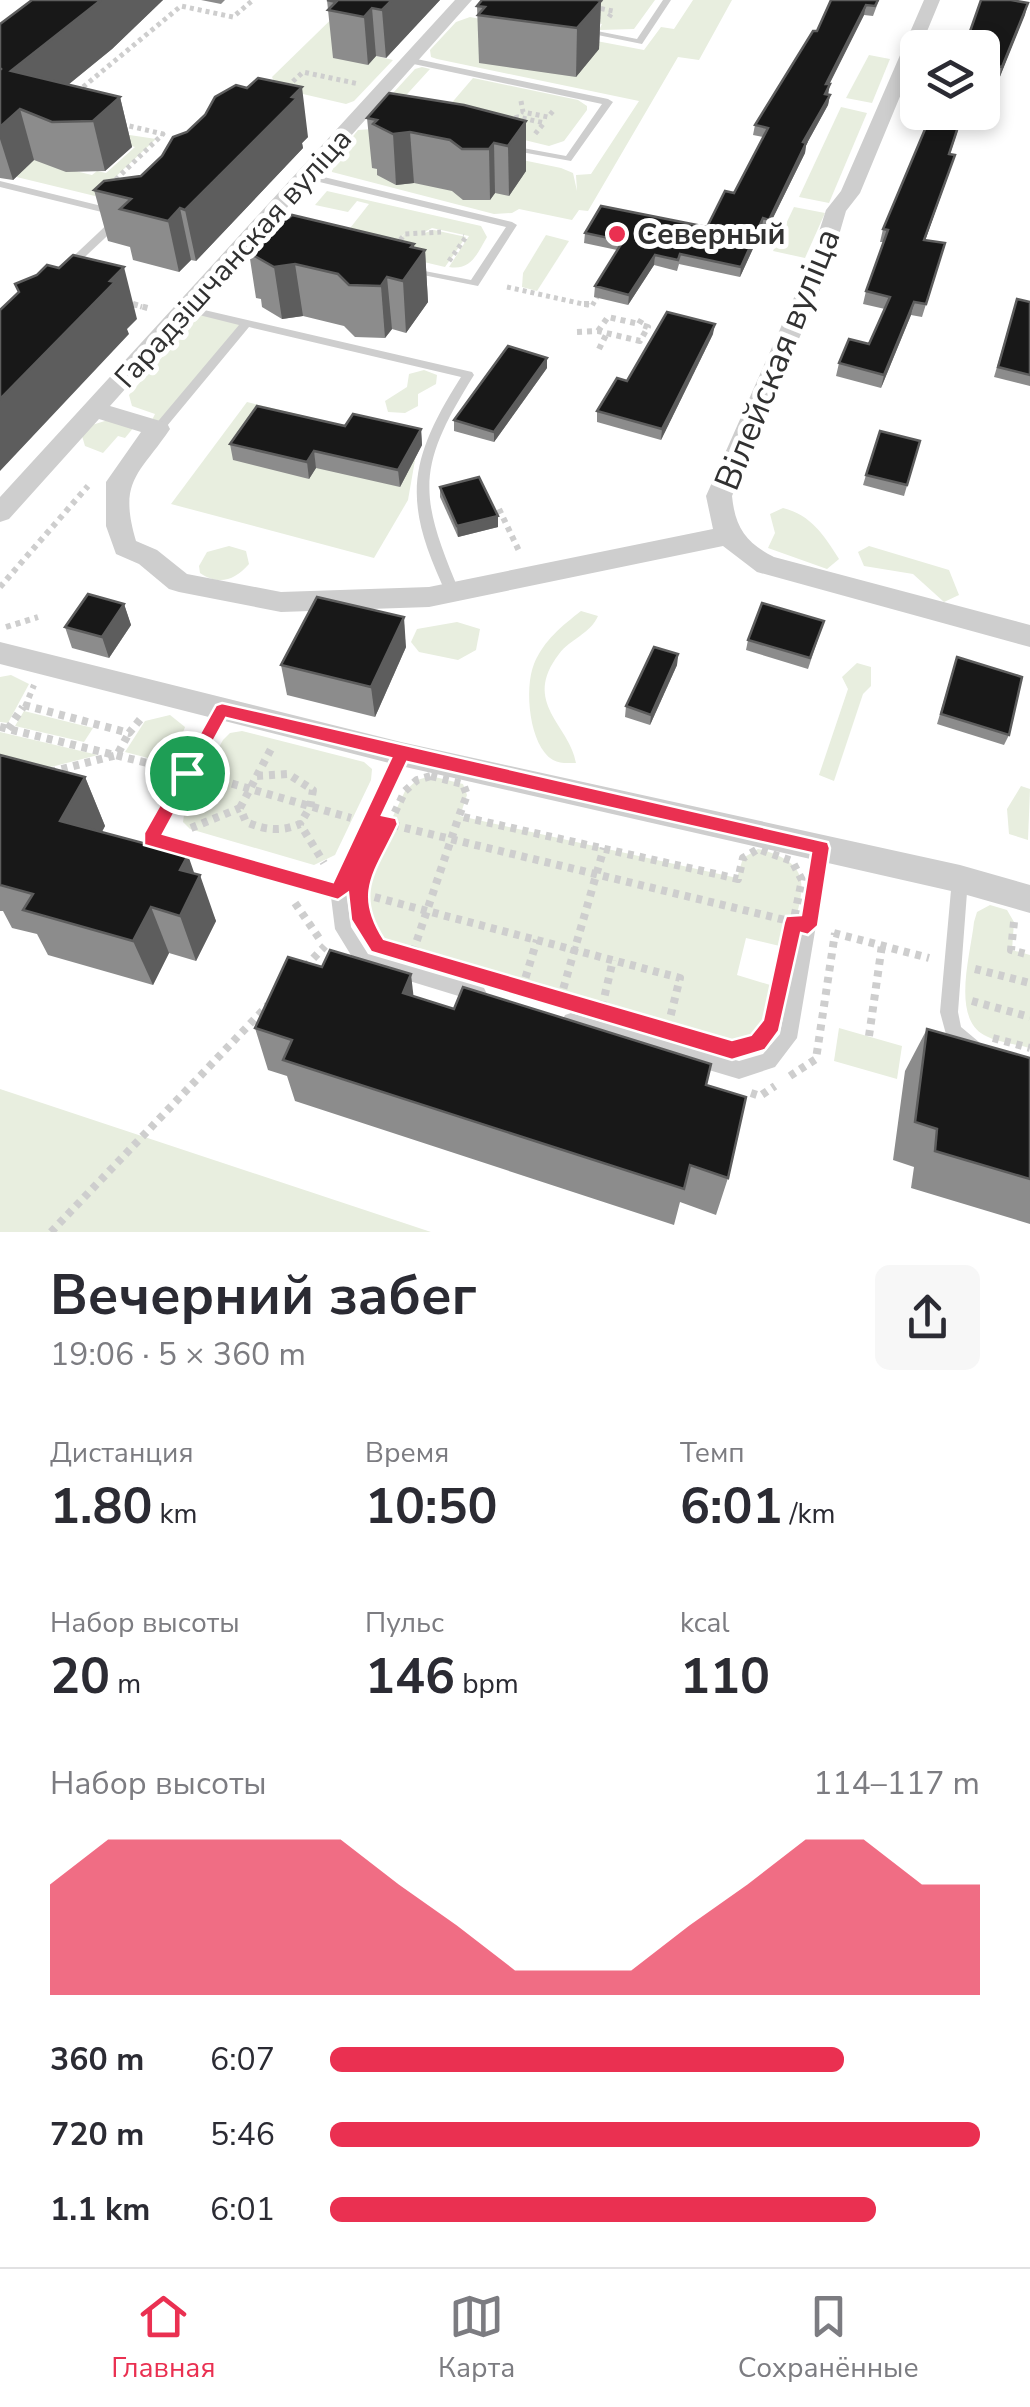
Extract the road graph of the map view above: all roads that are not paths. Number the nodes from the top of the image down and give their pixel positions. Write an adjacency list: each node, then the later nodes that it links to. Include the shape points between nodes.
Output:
1 (667, 0): 4 (lane, via 639,42)
2 (932, 0): 16 (street, Вілейская вуліца, via 850,193 836,210 819,266 719,496)
3 (466, 6): 5 (street, Гарадзішчанская вуліца)
4 (567, 28)
5 (408, 60): 6 (lane, via 608,102 568,159); 7 (street, Гарадзішчанская вуліца, via 372,117)
6 (493, 143)
7 (307, 176): 9 (lane, via 512,225 474,284); 11 (street, Гарадзішчанская вуліца, via 262,235)
8 (0, 184): 10 (lane, via 128,210)
9 (403, 268)
10 (55, 280)
11 (187, 309): 12 (lane); 13 (street, Гарадзішчанская вуліца)
12 (244, 325): 14 (lane); 17 (lane, via 468,376 426,444 421,498)
13 (96, 410): 14 (street); 15 (street, Гарадзішчанская вуліца)
14 (158, 429): 17 (street, via 122,470 114,519 125,547 180,582 281,602)
15 (0, 513)
16 (727, 536): 17 (street); 18 (street, Вілейская вуліца, via 766,565)
17 (453, 593)
18 (1030, 636)
19 (0, 654): 20 (street)
20 (222, 710): 21 (street); 24 (lane, via 150,839)
21 (402, 754): 22 (street); 24 (lane, via 362,820)
22 (821, 848): 23 (street); 27 (lane, via 801,924 788,1038 768,1061 739,1070)
23 (960, 879): 25 (street); 28 (lane, via 961,965 949,1012 954,1032 974,1050)
24 (348, 892): 26 (lane, via 343,929 363,960)
25 (1030, 899)
26 (494, 998)
27 (556, 1007)
28 (993, 1055)

